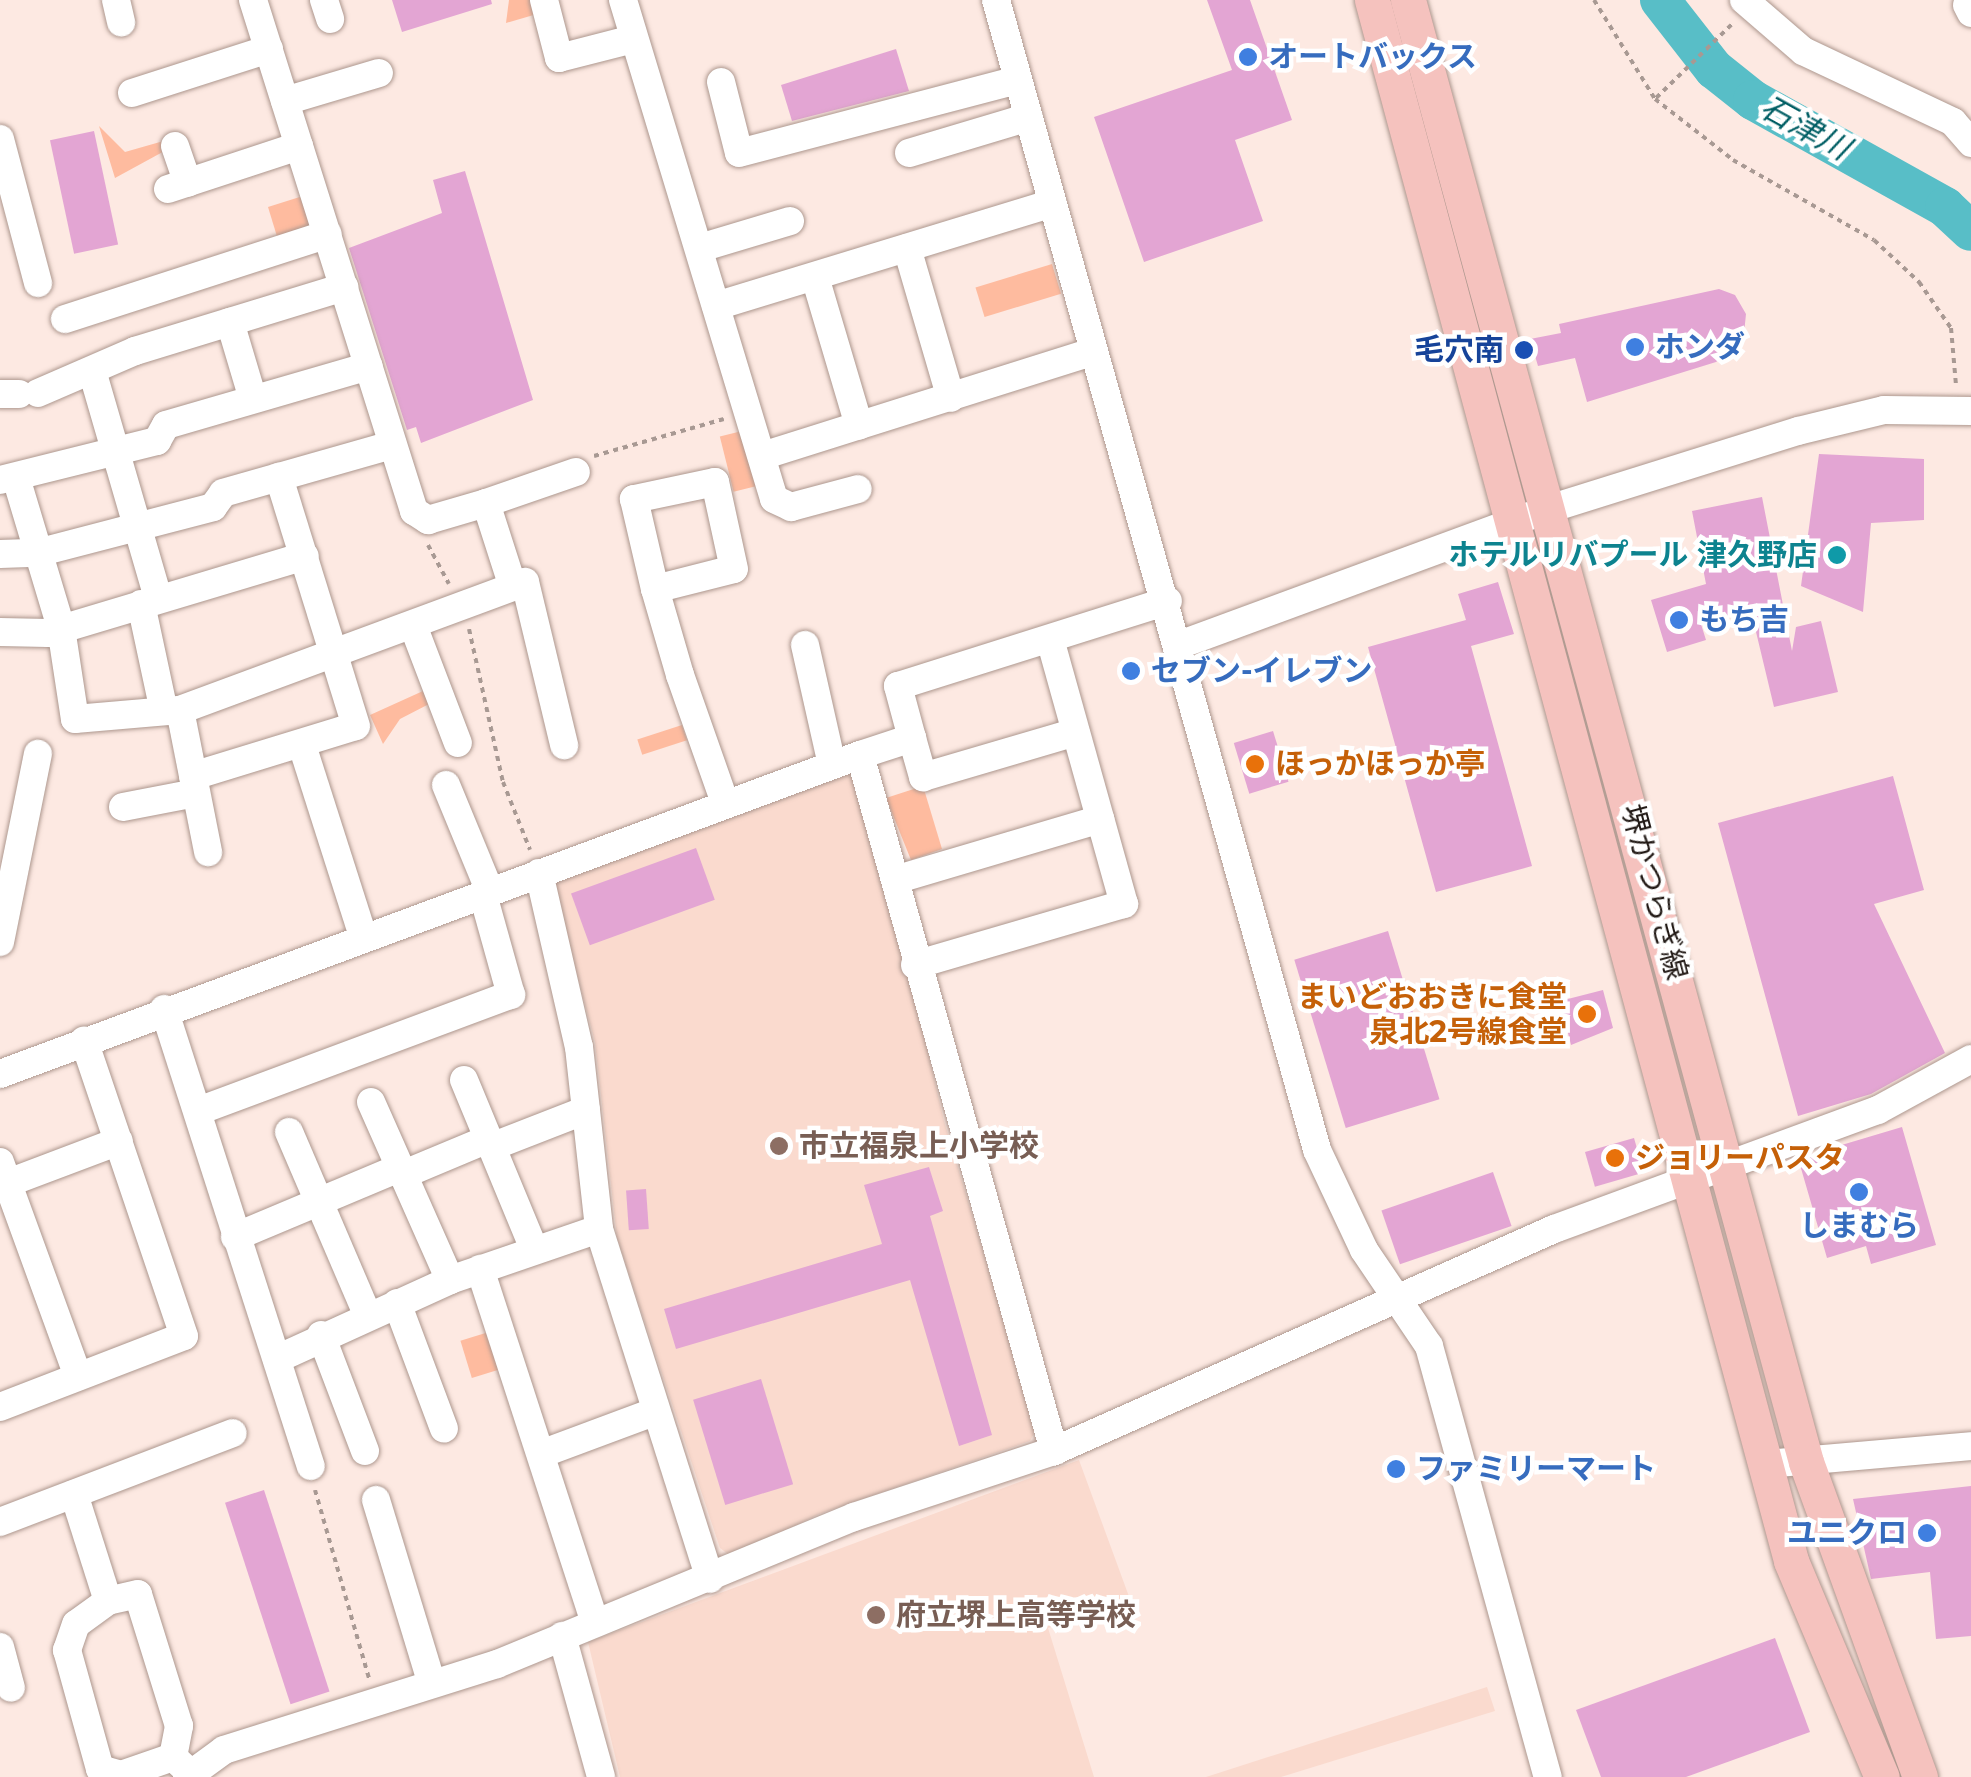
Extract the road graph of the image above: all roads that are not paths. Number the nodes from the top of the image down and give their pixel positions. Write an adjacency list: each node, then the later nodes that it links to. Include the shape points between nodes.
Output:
1 (253, 0): 9 (street)
2 (544, 0): 8 (street, via 559,58)
3 (623, 0): 8 (street)
4 (996, 0): 11 (street)
5 (1372, 0): 49 (main road, 堺かつらぎ線)
6 (1408, 0): 48 (main road, 堺かつらぎ線)
7 (1749, 4): 17 (street, via 1803,51 1953,122)
8 (634, 39): 24 (street)
9 (269, 49): 13 (street); 14 (street)
10 (379, 73): 14 (street)
11 (1018, 80): 12 (street, via 740,153); 15 (street)
12 (721, 82)
13 (132, 93)
14 (285, 101): 19 (street)
15 (1029, 117): 20 (street); 21 (street)
16 (0, 139): 27 (street)
17 (1971, 143)
18 (175, 146): 19 (street, via 178,186)
19 (299, 146): 23 (street)
20 (909, 153)
21 (1053, 203): 25 (street); 32 (street)
22 (790, 222): 24 (street)
23 (328, 234): 28 (street); 30 (street)
24 (700, 248): 29 (street)
25 (907, 248): 26 (street); 36 (street)
26 (815, 278): 29 (street); 39 (street)
27 (38, 283)
28 (344, 287): 31 (street); 33 (street)
29 (716, 306): 42 (street)
30 (65, 319)
31 (230, 322): 34 (street); 37 (street)
32 (1091, 352): 36 (street); 57 (street)
33 (369, 366): 37 (street); 40 (street)
34 (93, 374): 35 (street); 41 (street)
35 (19, 394)
36 (951, 398): 39 (street)
37 (253, 399): 41 (street)
38 (1965, 410): 48 (street, via 1884,410)
39 (859, 426): 42 (street)
40 (392, 445): 44 (street); 47 (street, via 414,510 428,520)
41 (114, 451): 45 (street); 50 (street)
42 (762, 456): 46 (street, via 774,498 790,506)
43 (576, 472): 47 (street)
44 (279, 477): 50 (street); 53 (street)
45 (8, 481): 51 (street)
46 (858, 490)
47 (486, 502): 54 (street)
48 (1549, 509): 49 (street); 98 (main road, 堺かつらぎ線)
49 (1510, 525): 63 (street); 101 (main road, 堺かつらぎ線)
50 (138, 526): 51 (street); 56 (street)
51 (37, 553): 52 (street); 58 (street)
52 (0, 554)
53 (305, 556): 56 (street); 64 (street)
54 (512, 587): 59 (street); 70 (street, via 524,582)
55 (655, 589): 55 (street, via 734,569 715,482 634,499); 76 (street)
56 (149, 601): 58 (street); 65 (street)
57 (1168, 601): 61 (street); 63 (street)
58 (61, 628): 60 (street); 65 (street, via 75,719)
59 (414, 628): 64 (street); 68 (street)
60 (0, 632)
61 (1050, 639): 66 (street); 67 (street, via 898,686)
62 (805, 645): 73 (street)
63 (1179, 645): 108 (street, via 1317,1150 1364,1250)
64 (332, 656): 65 (street); 69 (street, via 356,726)
65 (172, 708): 74 (street)
66 (1076, 732): 67 (street, via 924,777); 78 (street)
67 (912, 738): 72 (street)
68 (458, 743)
69 (302, 745): 74 (street); 84 (street)
70 (564, 745)
71 (38, 754): 79 (street)
72 (860, 755): 73 (street); 82 (street)
73 (832, 765): 76 (street)
74 (194, 784): 77 (street); 80 (street)
75 (446, 785): 83 (street)
76 (725, 803): 81 (street)
77 (123, 806)
78 (1100, 819): 82 (street); 86 (street, via 1124,904)
79 (11, 835): 85 (street)
80 (208, 852)
81 (539, 874): 83 (street); 94 (street)
82 (898, 879): 86 (street)
83 (486, 894): 84 (street); 93 (street, via 511,995)
84 (362, 933): 87 (street)
85 (0, 942)
86 (915, 965): 120 (street)
87 (164, 1009): 88 (street); 93 (street)
88 (84, 1040): 90 (street); 96 (street)
89 (1971, 1060): 98 (street, via 1878,1110)
90 (0, 1074)
91 (464, 1080): 97 (street)
92 (371, 1102): 99 (street)
93 (200, 1110): 104 (street)
94 (586, 1110): 97 (street); 103 (street)
95 (289, 1132): 102 (street)
96 (119, 1141): 100 (street); 113 (street, via 193,1333)
97 (489, 1143): 99 (street); 105 (street)
98 (1728, 1164): 101 (street); 122 (main road, 堺かつらぎ線)
99 (401, 1171): 102 (street); 107 (street)
100 (3, 1177): 113 (street)
101 (1692, 1181): 108 (street); 123 (main road, 堺かつらぎ線)
102 (316, 1204): 104 (street); 110 (street)
103 (599, 1229): 105 (street); 115 (street)
104 (235, 1237): 112 (street)
105 (534, 1249): 106 (street)
106 (480, 1269): 107 (street); 121 (street)
107 (450, 1280): 109 (street)
108 (1396, 1295): 120 (street); 137 (street, via 1429,1346)
109 (396, 1304): 110 (street); 116 (street)
110 (367, 1314): 111 (street)
111 (321, 1335): 112 (street); 119 (street)
112 (276, 1359): 124 (street)
113 (78, 1376): 114 (street)
114 (0, 1406)
115 (654, 1412): 121 (street); 128 (street)
116 (444, 1429)
117 (233, 1434): 125 (street)
118 (1971, 1446): 122 (street)
119 (365, 1451)
120 (1054, 1451): 128 (street, via 854,1517)
121 (541, 1454): 130 (street)
122 (1806, 1462): 123 (street); 139 (main road, 堺かつらぎ線)
123 (1766, 1464): 138 (main road, 堺かつらぎ線, via 1791,1560)
124 (312, 1466)
125 (74, 1494): 127 (street); 129 (street)
126 (378, 1500): 133 (street)
127 (1, 1519)
128 (710, 1579): 130 (street)
129 (108, 1601): 135 (street, via 138,1594 178,1726); 135 (street, via 76,1624 67,1650 100,1770 121,1775)
130 (595, 1623): 131 (street)
131 (562, 1636): 133 (street); 136 (street)
132 (0, 1647): 134 (street)
133 (432, 1684): 135 (street)
134 (12, 1688)
135 (183, 1769)
136 (601, 1777)
137 (1548, 1777)
138 (1882, 1777)
139 (1920, 1777)

